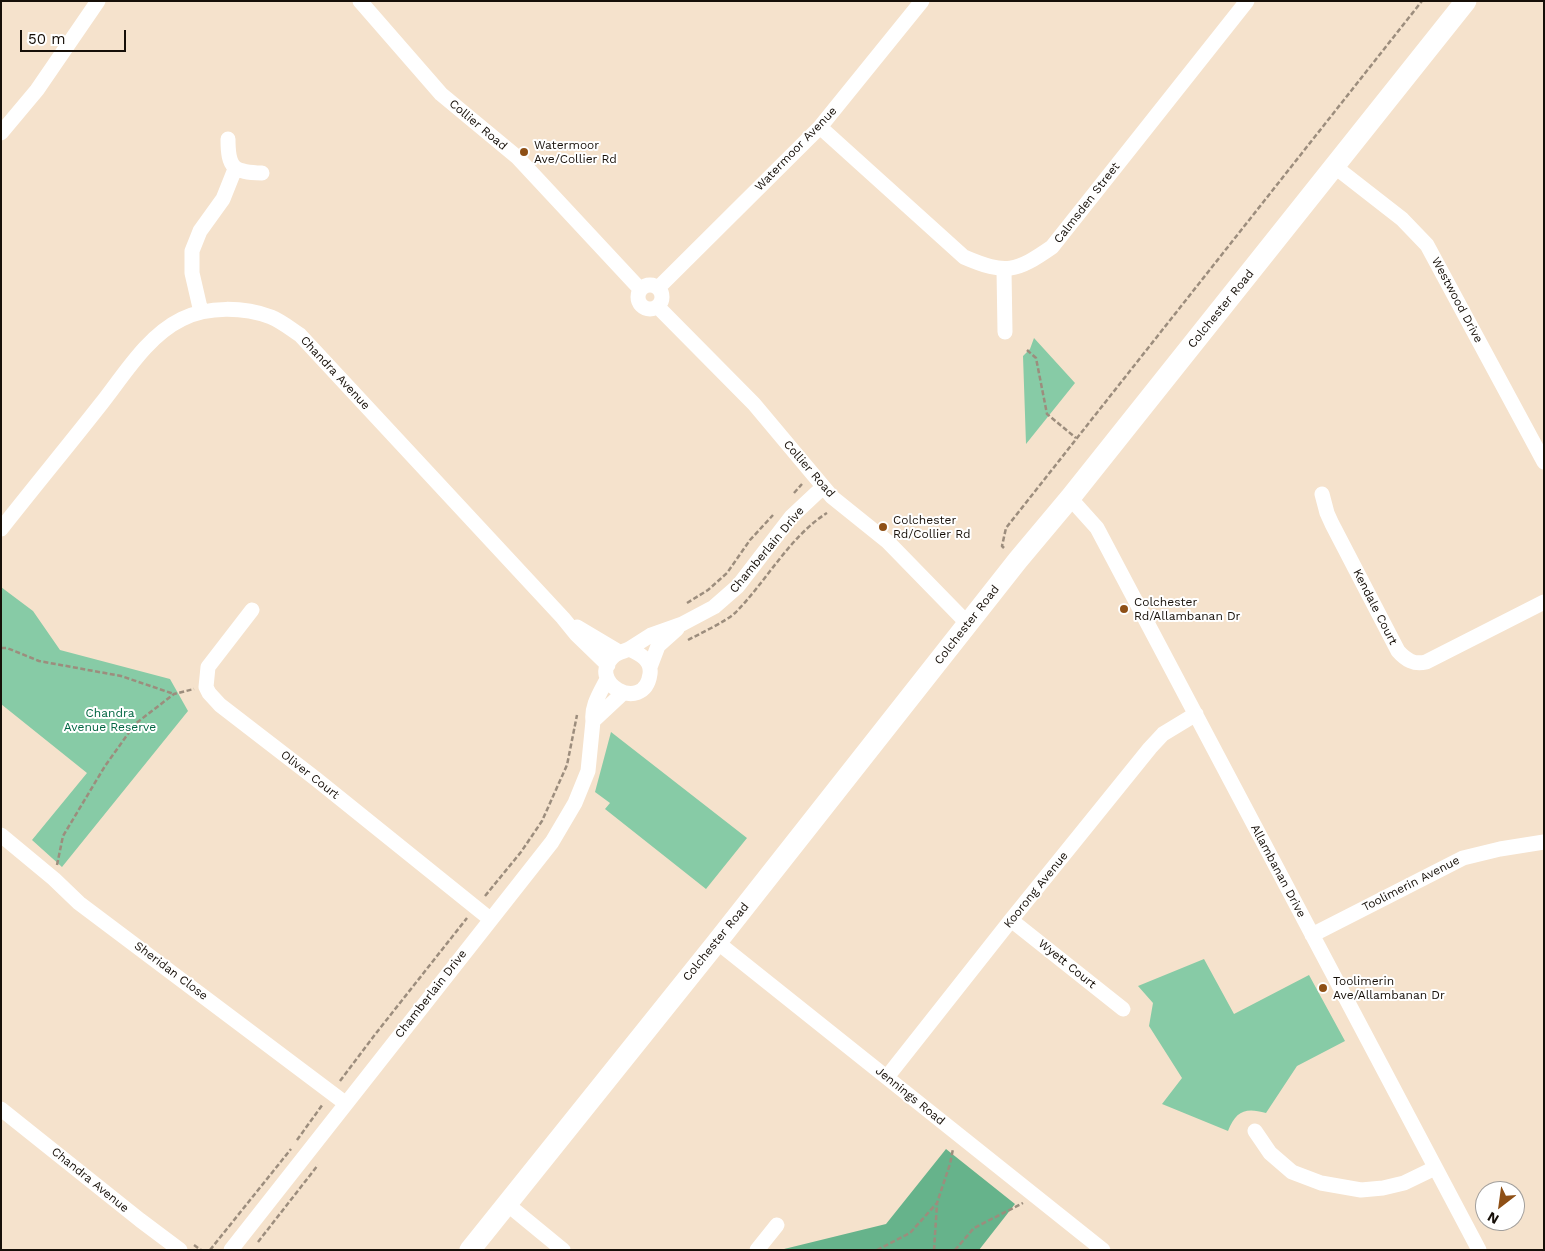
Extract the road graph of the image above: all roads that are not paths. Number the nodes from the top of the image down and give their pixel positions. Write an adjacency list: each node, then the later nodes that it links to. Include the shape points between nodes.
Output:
1 (98, 1): 7 (street, via 37,90)
2 (360, 1): 14 (street, Collier Road, via 441,94 517,157)
3 (922, 1): 6 (street, Watermoor Avenue)
4 (1247, 1): 12 (street, Calmsden Street, via 1052,247 1030,262)
5 (1466, 1): 9 (main road, Colchester Road)
6 (820, 127): 12 (street, via 964,257); 13 (street, Watermoor Avenue)
7 (1, 133)
8 (228, 139): 10 (street, via 228,158)
9 (1334, 166): 18 (street, Westwood Drive, via 1402,219 1427,244); 21 (main road, Colchester Road)
10 (235, 169): 11 (street); 16 (street, via 223,199 200,231 192,251 192,273)
11 (262, 174)
12 (1004, 270): 17 (street)
13 (658, 288): 14 (street, via 651,284); 15 (street, via 662,296)
14 (640, 289): 15 (street, via 637,295 640,306 646,309)
15 (658, 307): 19 (street, Collier Road, via 754,404)
16 (201, 312): 22 (street, Chandra Avenue, via 182,318 153,341); 25 (street, Chandra Avenue, via 259,313 300,335)
17 (1005, 332)
18 (1544, 462)
19 (823, 487): 26 (street, Chamberlain Drive, via 791,517 738,586 714,608); 27 (street, Collier Road, via 888,542)
20 (1322, 494): 23 (street, Kendale Court, via 1332,524 1398,651 1412,663 1426,662)
21 (1070, 498): 27 (main road, Colchester Road); 32 (street, Allambanan Drive, via 1097,528)
22 (1, 529)
23 (1544, 602)
24 (252, 610): 36 (street, Oliver Court, via 208,667 205,680 209,693)
25 (563, 618): 28 (street, Chandra Avenue); 30 (street, Chandra Avenue)
26 (682, 624): 28 (street, Chamberlain Drive, via 651,635); 29 (street, Chamberlain Drive, via 658,646)
27 (968, 624): 39 (main road, Colchester Road)
28 (624, 651): 29 (street, via 642,656); 30 (street, via 610,660)
29 (650, 667): 31 (street, via 644,687 632,694)
30 (608, 672): 31 (street, via 617,691); 33 (street, Chamberlain Drive, via 592,714)
31 (623, 693): 33 (street)
32 (1196, 714): 37 (street, Koorong Avenue, via 1157,741); 38 (street, Allambanan Drive)
33 (593, 722): 36 (street, Chamberlain Drive, via 588,771 576,803 552,842)
34 (1, 835): 42 (street, Sheridan Close, via 80,903)
35 (1544, 842): 38 (street, Toolimerin Avenue, via 1462,858)
36 (490, 919): 42 (street, Chamberlain Drive)
37 (1011, 920): 40 (street, Wyett Court); 41 (street, Koorong Avenue)
38 (1312, 935): 45 (street, Allambanan Drive)
39 (717, 942): 41 (street, Jennings Road); 46 (main road, Colchester Road)
40 (1122, 1009)
41 (887, 1077): 53 (street, Jennings Road)
42 (346, 1103): 49 (street, Chamberlain Drive)
43 (1, 1109): 48 (street, Chandra Avenue)
44 (1254, 1131): 45 (street, via 1270,1153 1292,1172 1321,1183 1361,1190 1383,1188 1404,1183)
45 (1435, 1168): 54 (street, Allambanan Drive)
46 (507, 1204): 50 (main road, Colchester Road); 51 (street)
47 (777, 1225): 52 (street)
48 (180, 1250)
49 (231, 1250)
50 (470, 1250)
51 (563, 1250)
52 (756, 1250)
53 (1103, 1250)
54 (1479, 1250)

